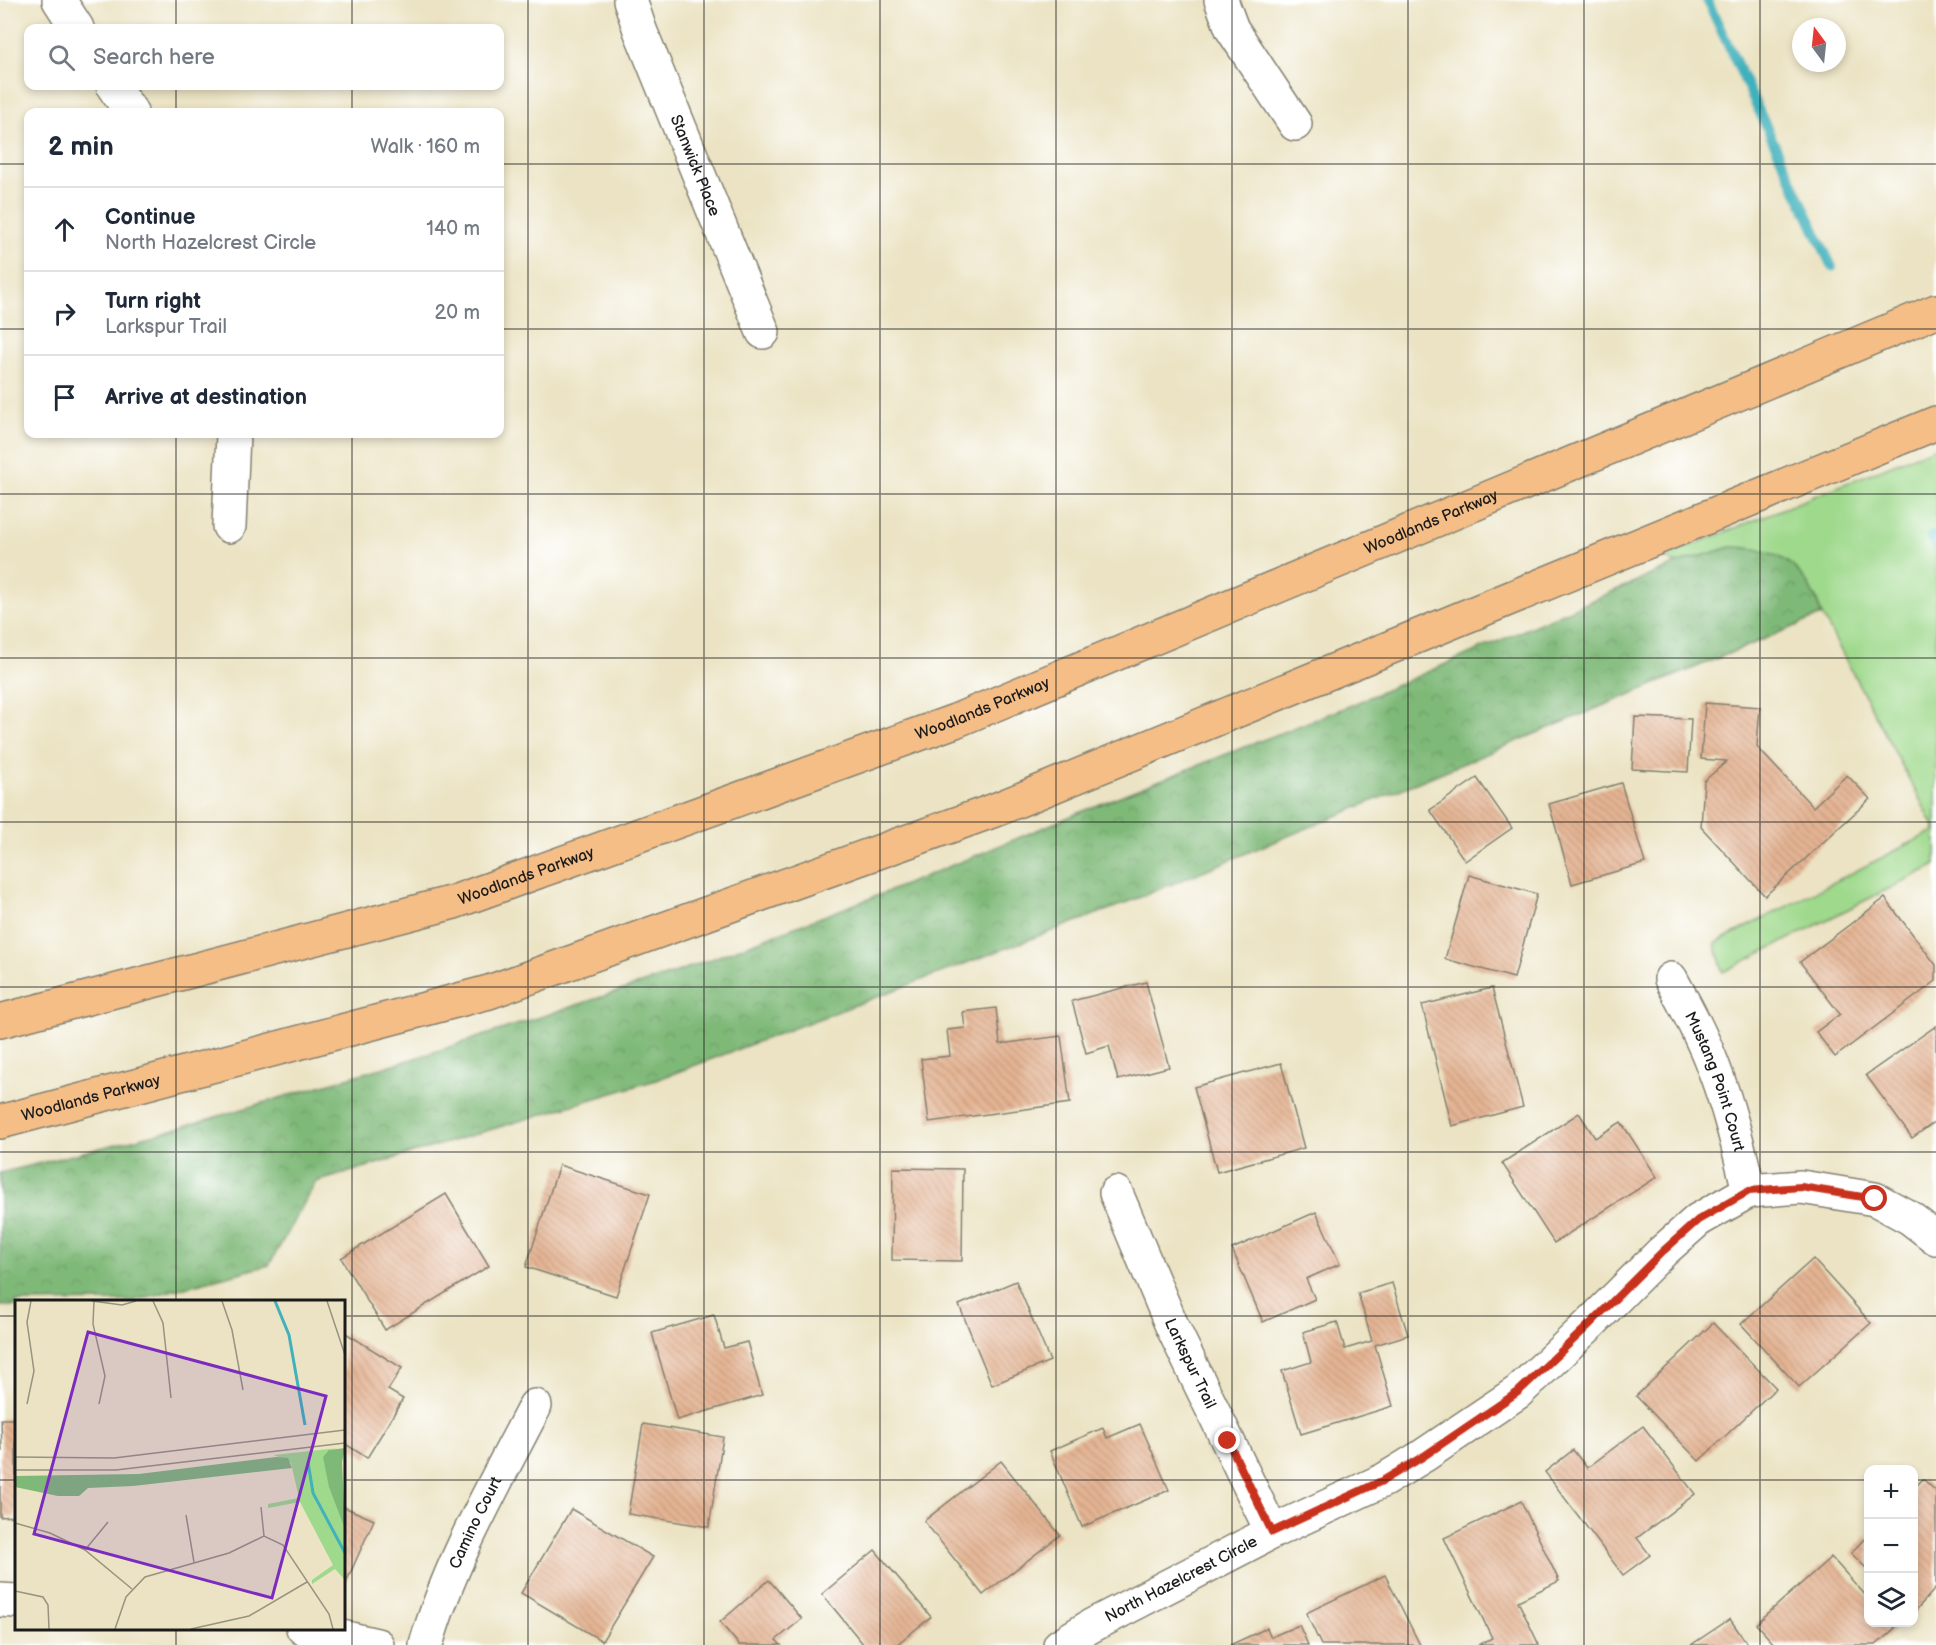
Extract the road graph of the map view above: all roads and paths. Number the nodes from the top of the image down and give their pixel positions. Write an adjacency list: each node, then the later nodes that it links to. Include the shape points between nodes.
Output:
1 (59, 0): 4 (street)
2 (630, 0): 9 (street, Stanwick Place)
3 (1221, 0): 7 (street, via 1232,28)
4 (74, 24)
5 (116, 90): 6 (street)
6 (128, 108)
7 (1295, 124)
8 (1936, 311): 14 (main road, Woodlands Parkway, via 955,721 454,902)
9 (763, 332)
10 (1936, 423): 15 (main road, Woodlands Parkway, via 995,810 489,992)
11 (233, 438): 12 (street)
12 (229, 526)
13 (1671, 978): 16 (street, Mustang Point Court, via 1713,1065 1734,1126)
14 (0, 1022)
15 (0, 1122)
16 (1749, 1191): 18 (street, North Hazelcrest Circle, via 1801,1187 1875,1199); 20 (street, North Hazelcrest Circle, via 1698,1220 1518,1392 1384,1480)
17 (1116, 1193): 20 (street, Larkspur Trail, via 1172,1326)
18 (1936, 1238)
19 (535, 1406): 25 (street, Camino Court, via 456,1566)
20 (1272, 1532): 26 (street, North Hazelcrest Circle)
21 (0, 1600): 22 (street)
22 (15, 1601)
23 (308, 1630): 24 (street)
24 (377, 1645)
25 (426, 1645)
26 (1060, 1645)

